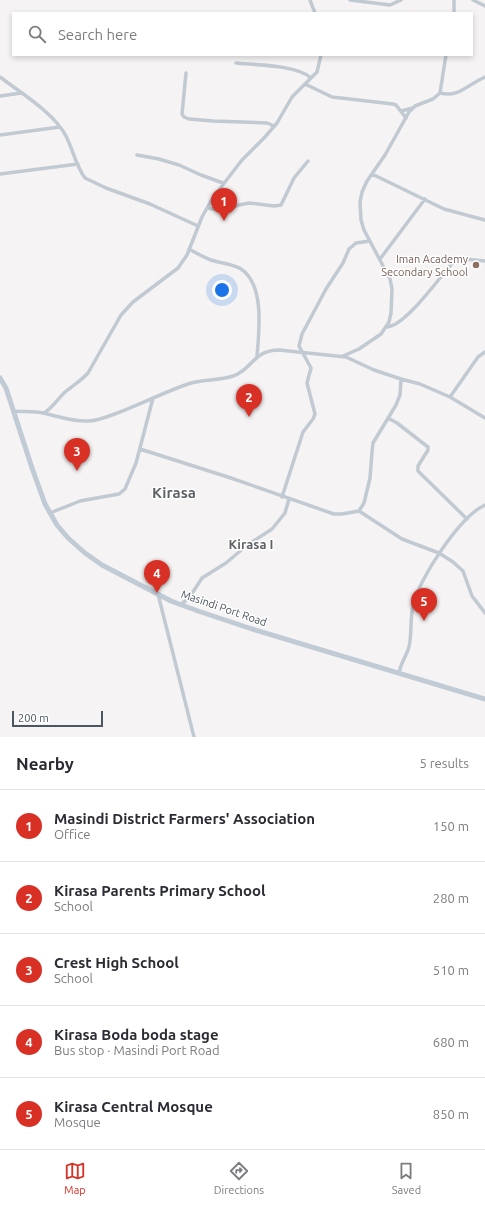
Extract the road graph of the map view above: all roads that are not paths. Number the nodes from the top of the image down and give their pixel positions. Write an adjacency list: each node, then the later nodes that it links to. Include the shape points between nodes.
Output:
1 (310, 0): 7 (street)
2 (350, 0): 3 (street, via 390,5)
3 (401, 0)
4 (454, 0): 8 (street)
5 (472, 0): 6 (street)
6 (485, 6)
7 (315, 12)
8 (454, 12)
9 (320, 56): 14 (street, via 318,70)
10 (446, 56): 18 (street)
11 (236, 63): 14 (street, via 290,69)
12 (186, 73): 23 (street, via 182,111 184,117 267,123)
13 (0, 77): 17 (street)
14 (311, 78): 16 (street)
15 (485, 78): 18 (street, via 456,93)
16 (305, 84): 21 (street, via 332,97 392,104); 23 (street, via 292,97)
17 (21, 93): 19 (street); 24 (street, via 51,116)
18 (440, 93): 20 (street)
19 (0, 96)
20 (413, 108): 21 (street); 22 (street)
21 (401, 111): 22 (street)
22 (406, 118): 30 (street)
23 (274, 126): 31 (street)
24 (60, 127): 25 (street); 28 (street)
25 (0, 135)
26 (137, 155): 31 (street, via 179,165)
27 (308, 161): 33 (street, via 294,178 282,205 239,204 224,211)
28 (78, 164): 29 (street); 35 (street, via 83,177 87,180)
29 (0, 174)
30 (372, 174): 32 (street); 36 (street, via 362,192 360,207 362,225)
31 (223, 183): 33 (street)
32 (425, 200): 34 (street, via 448,210); 38 (street)
33 (206, 208): 35 (street)
34 (485, 220)
35 (198, 226): 37 (street)
36 (370, 241): 38 (street); 42 (street, via 356,243 349,249 302,334 299,346)
37 (189, 249): 43 (street, via 205,258 242,270 254,285 259,326); 50 (street, via 175,271 128,307 88,373)
38 (380, 259): 40 (street, via 390,278 392,289 391,313)
39 (485, 261): 40 (street, via 455,260 419,303 394,326)
40 (387, 327): 44 (street, via 359,349)
41 (485, 352): 47 (street, via 478,357)
42 (302, 353): 43 (street, via 273,350); 44 (street); 54 (street, via 311,368 307,383 315,414 303,432)
43 (257, 356): 48 (street, via 233,377 189,384)
44 (342, 356): 46 (street)
45 (0, 378): 49 (main road, Masindi Port Road)
46 (401, 379): 47 (street); 51 (street, via 400,395)
47 (450, 397): 52 (street)
48 (153, 398): 50 (street, via 95,421 59,418); 53 (street)
49 (13, 411): 50 (street); 58 (main road, Masindi Port Road)
50 (44, 413)
51 (388, 418): 57 (street, via 373,442 370,478 364,503); 59 (street, via 426,444 428,450 418,466 418,471)
52 (485, 418)
53 (140, 449): 54 (street); 58 (street, via 125,489 119,494 80,501)
54 (282, 497): 55 (street)
55 (289, 499): 57 (street, via 334,514); 62 (street, via 285,513 272,529 202,578 189,598)
56 (485, 505): 59 (street)
57 (359, 511): 60 (street, via 402,539)
58 (50, 513): 61 (main road, Masindi Port Road, via 68,538 85,553 102,565)
59 (467, 519): 60 (street)
60 (439, 553): 63 (street, via 461,570 472,596); 64 (street, via 414,602 409,647 400,664)
61 (158, 593): 62 (main road, Masindi Port Road); 66 (street)
62 (180, 604): 64 (main road, Masindi Port Road, via 252,629)
63 (485, 614)
64 (399, 672): 65 (main road, Masindi Port Road)
65 (485, 699)
66 (194, 737)

